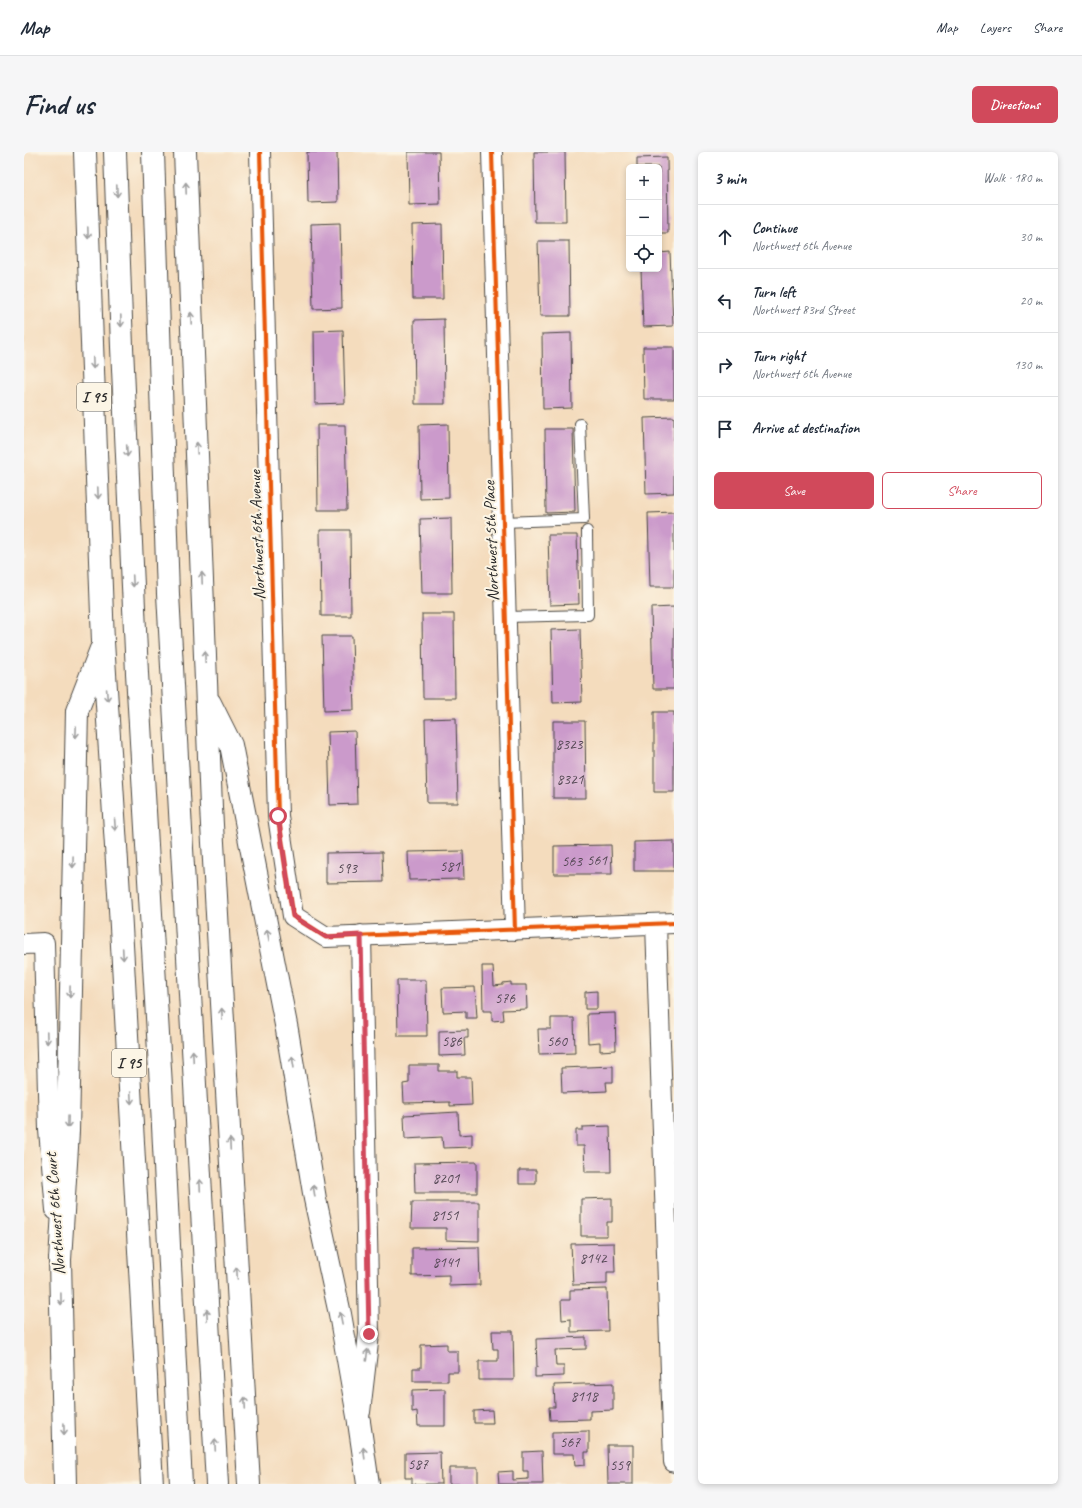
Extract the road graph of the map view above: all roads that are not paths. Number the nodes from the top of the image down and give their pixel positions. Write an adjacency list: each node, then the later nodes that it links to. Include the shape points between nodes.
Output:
1 (85, 152): 11 (main road, I 95, one-way to 11)
2 (116, 152): 22 (main road, one-way to 22, via 122,355 137,672)
3 (153, 152): 23 (main road, one-way to 3, via 168,594)
4 (185, 152): 12 (main road, one-way to 4)
5 (260, 152): 15 (street, Northwest 6th Avenue, via 278,816 293,916 326,937)
6 (492, 152): 8 (street, Northwest 5th Place)
7 (580, 424): 8 (lane, via 584,519)
8 (503, 522): 10 (street, Northwest 5th Place)
9 (587, 531): 10 (lane, via 588,614)
10 (506, 617): 14 (street, Northwest 5th Place)
11 (104, 642): 17 (main road, one-way to 17, via 77,711 68,1131); 21 (main road, I 95, one-way to 21)
12 (206, 696): 18 (main road, one-way to 12, via 315,1199 287,1030 230,745); 24 (main road, one-way to 12, via 210,807)
13 (665, 923): 14 (street); 19 (street)
14 (515, 930): 15 (street)
15 (361, 935): 18 (street, one-way to 15, via 369,1334)
16 (24, 944): 17 (street, Northwest 6th Court, one-way to 17, via 44,943 49,1130)
17 (60, 1260): 20 (main road, Northwest 6th Court, one-way to 20)
18 (359, 1422): 25 (main road, one-way to 18)
19 (674, 1462)
20 (65, 1484)
21 (152, 1484)
22 (181, 1484)
23 (217, 1484)
24 (249, 1484)
25 (368, 1484)

